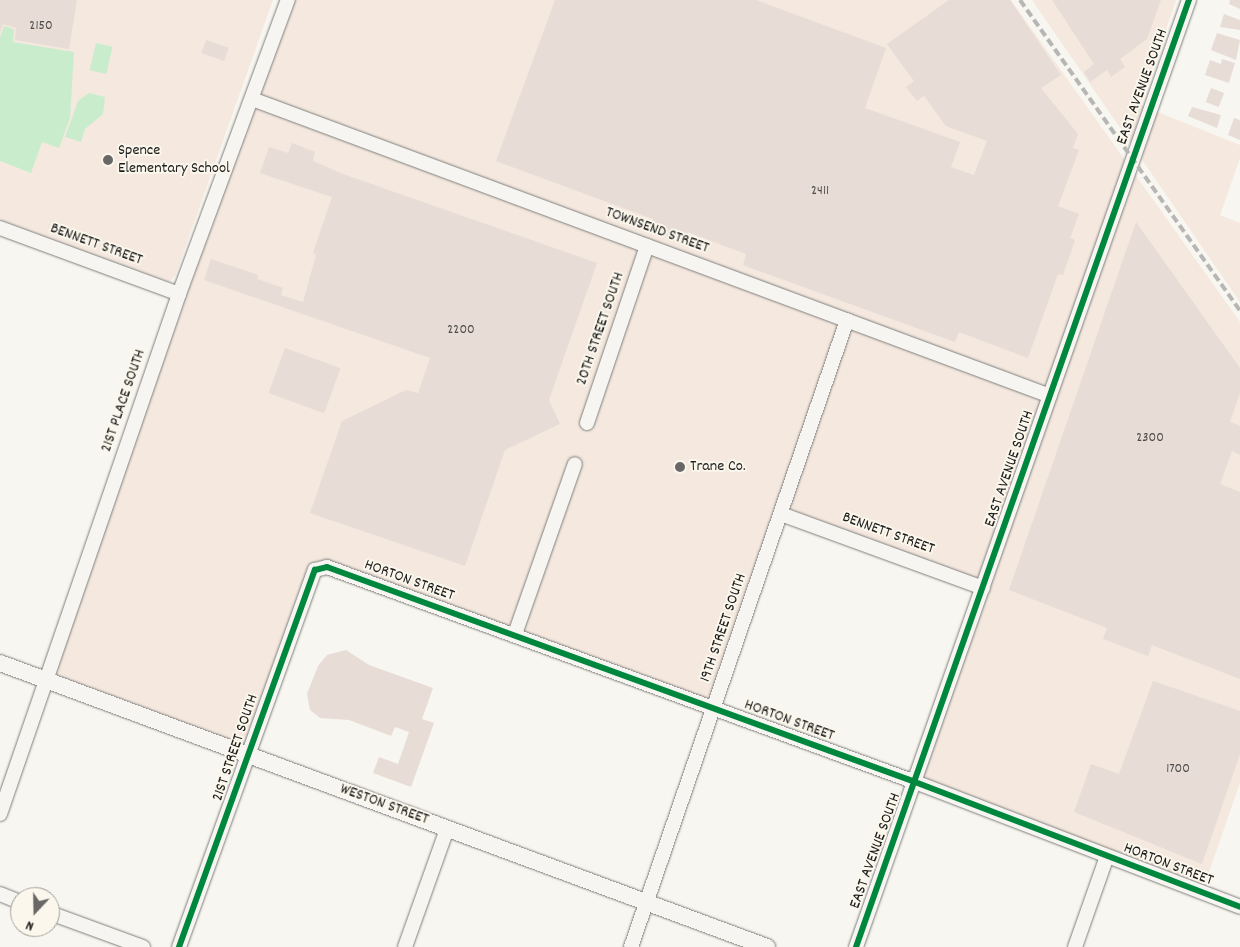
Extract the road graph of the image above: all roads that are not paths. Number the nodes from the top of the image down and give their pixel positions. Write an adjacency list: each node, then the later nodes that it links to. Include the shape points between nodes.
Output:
1 (288, 0): 3 (street, 21ST PLACE SOUTH)
2 (1188, 0): 8 (street, EAST AVENUE SOUTH)
3 (252, 100): 5 (street, TOWNSEND STREET); 6 (street, 21ST PLACE SOUTH)
4 (0, 228): 6 (street, BENNETT STREET)
5 (647, 246): 7 (street, TOWNSEND STREET); 9 (street, 20TH STREET SOUTH)
6 (179, 294): 16 (street, 21ST PLACE SOUTH)
7 (847, 320): 8 (street, TOWNSEND STREET); 11 (street, 19TH STREET SOUTH)
8 (1050, 396): 13 (street, EAST AVENUE SOUTH)
9 (587, 423)
10 (575, 464): 14 (street)
11 (781, 514): 13 (street, BENNETT STREET); 17 (street, 19TH STREET SOUTH)
12 (327, 567): 14 (street, HORTON STREET); 18 (street, 21ST STREET SOUTH, via 315,570)
13 (983, 588): 19 (street, EAST AVENUE SOUTH)
14 (515, 634): 17 (street, HORTON STREET)
15 (0, 663): 16 (street, WESTON STREET)
16 (48, 680): 18 (street, WESTON STREET); 20 (street, 21ST PLACE SOUTH)
17 (715, 708): 19 (street, HORTON STREET); 23 (street, 19TH STREET SOUTH)
18 (248, 755): 21 (street, WESTON STREET); 27 (street, 21ST STREET SOUTH)
19 (915, 782): 22 (street, HORTON STREET); 31 (street, EAST AVENUE SOUTH)
20 (0, 814)
21 (447, 828): 23 (street, WESTON STREET); 28 (street)
22 (1107, 856): 24 (street, HORTON STREET); 32 (street)
23 (647, 902): 29 (street, 19TH STREET SOUTH); 30 (street, WESTON STREET)
24 (1240, 907)
25 (60, 917): 26 (street)
26 (143, 947)
27 (179, 947)
28 (405, 947)
29 (631, 947)
30 (768, 947)
31 (856, 947)
32 (1075, 947)

